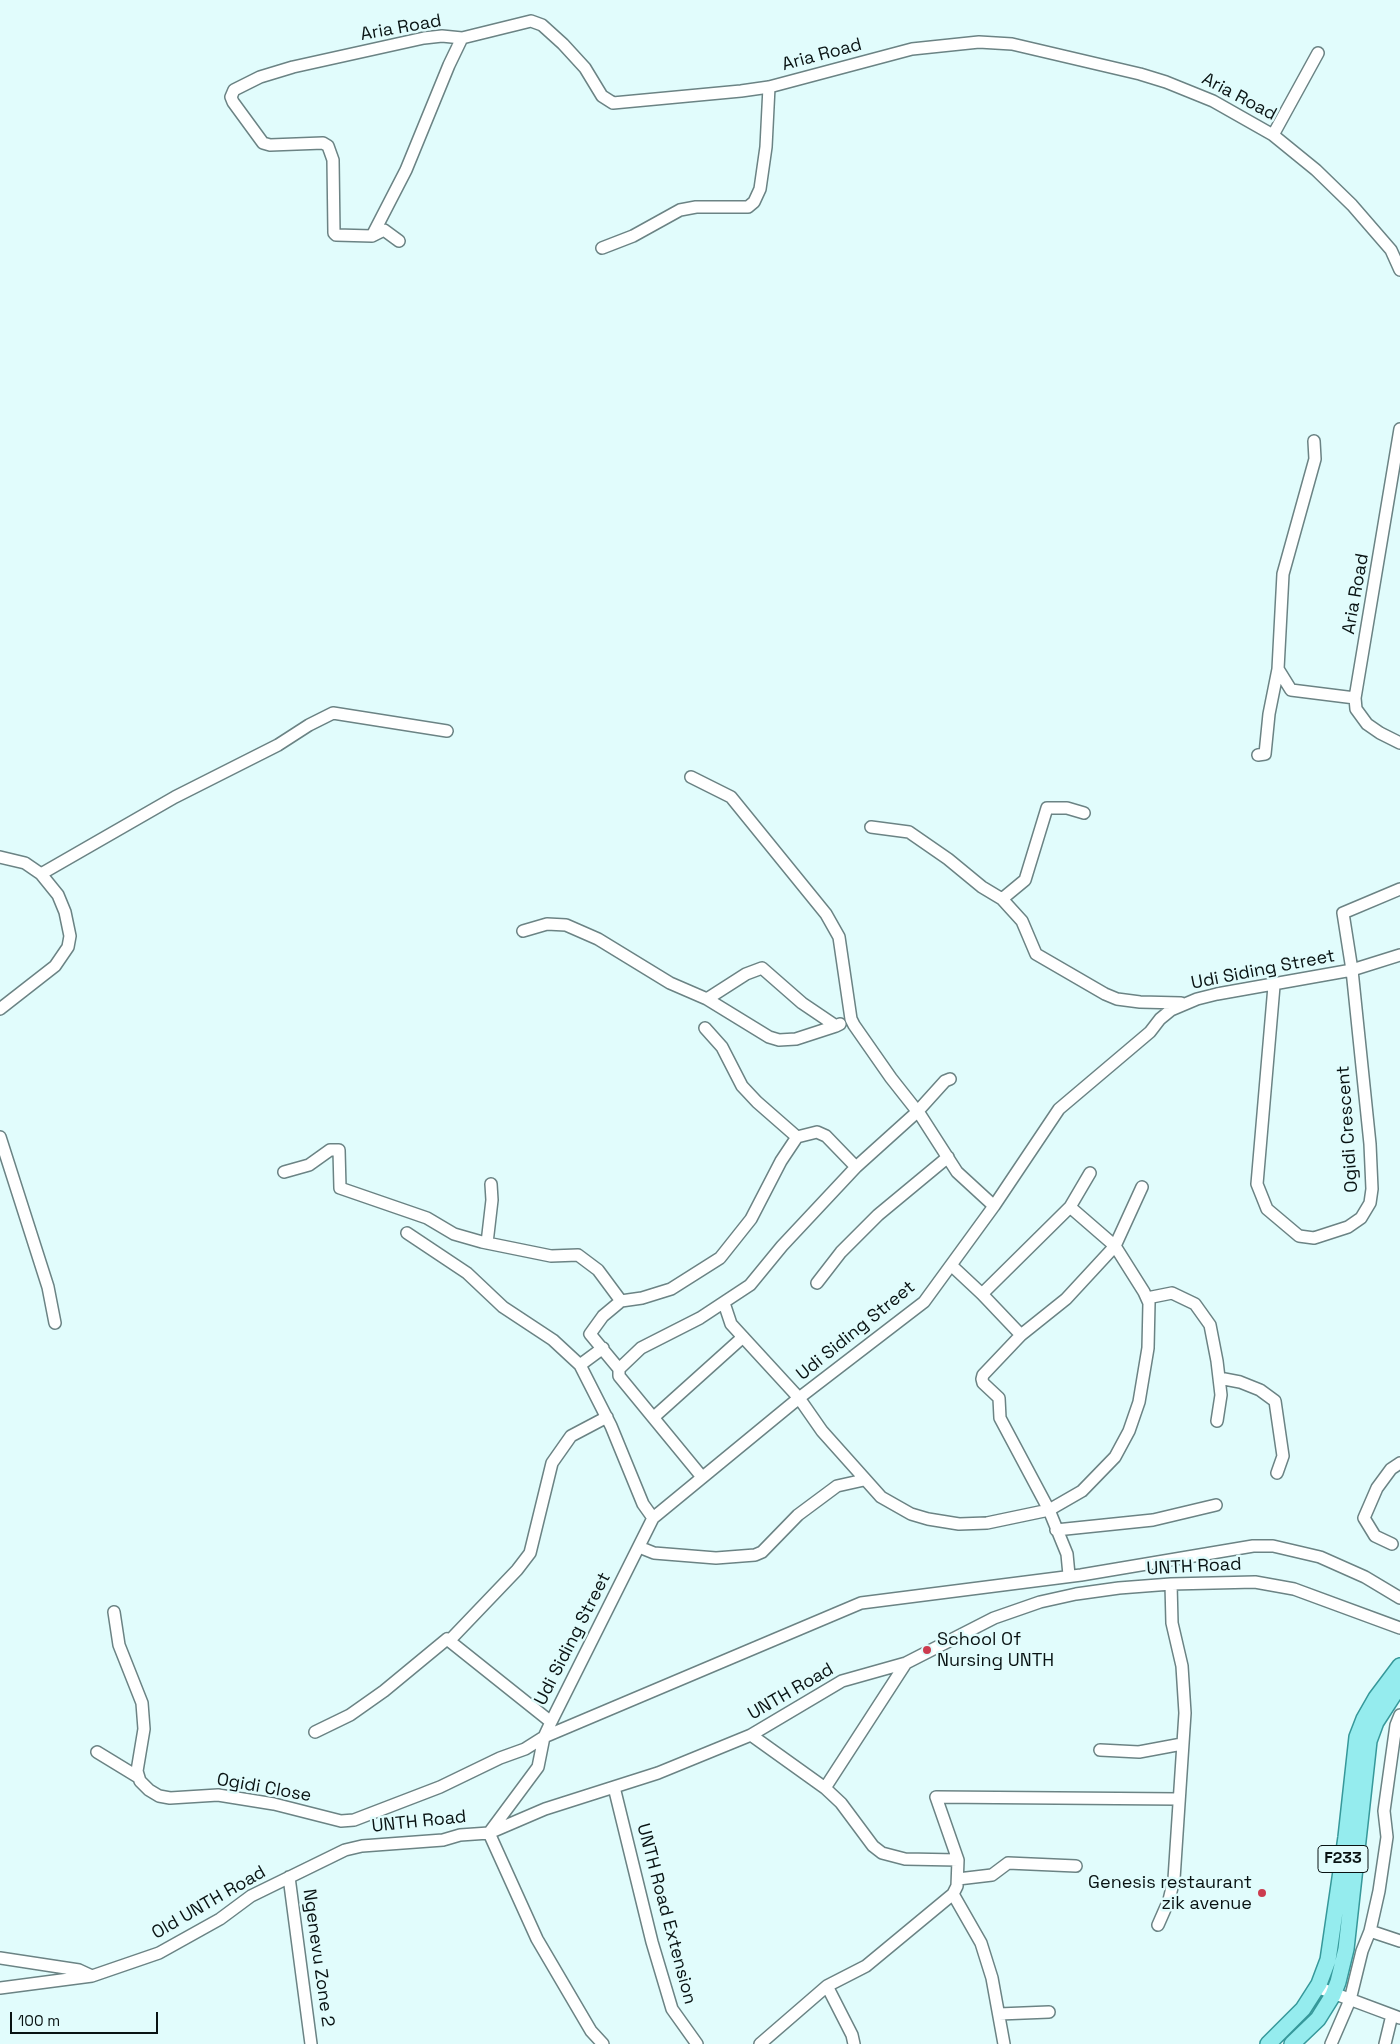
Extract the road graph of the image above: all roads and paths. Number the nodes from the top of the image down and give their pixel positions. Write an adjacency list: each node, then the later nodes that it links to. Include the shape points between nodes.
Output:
1 (462, 38): 3 (street, Aria Road, via 523,21 537,23 573,54 602,96 613,103); 5 (street, via 406,170); 5 (street, Aria Road, via 424,38 293,67 236,87 232,94 233,102 263,143 323,143 328,146 333,160 334,233)
2 (1318, 53): 4 (street)
3 (769, 87): 4 (street, Aria Road, via 912,49 993,42 1166,82 1213,101); 7 (street, via 766,147 760,189 754,202 748,206 680,210 633,236)
4 (1272, 135): 8 (street, Aria Road, via 1316,170 1352,205 1391,250)
5 (372, 236): 6 (street, via 384,230)
6 (399, 241)
7 (602, 248)
8 (1400, 270)
9 (1400, 428): 12 (street, Aria Road)
10 (1314, 441): 11 (street, via 1315,459 1283,574)
11 (1278, 669): 12 (street, via 1291,690); 15 (street, via 1265,754)
12 (1355, 698): 14 (street, via 1356,709 1367,724)
13 (447, 731): 20 (street, via 333,713 175,797)
14 (1400, 743)
15 (1258, 755)
16 (691, 777): 30 (street, via 731,797 826,914 840,937)
17 (1084, 814): 22 (street, via 1067,808 1047,808 1025,880)
18 (871, 827): 22 (street, via 909,832)
19 (0, 857): 20 (street, via 25,863)
20 (41, 874): 29 (street, via 58,895 65,912 70,936 68,947 55,966)
21 (1400, 889): 25 (street, Ogidi Crescent, via 1343,914)
22 (1002, 899): 28 (street, via 1022,921 1036,954 1106,994 1140,1002)
23 (523, 931): 27 (street, via 547,924 566,925 598,939 670,983)
24 (1400, 955): 25 (street, Udi Siding Street)
25 (1352, 970): 26 (street, Udi Siding Street); 26 (street, Ogidi Crescent, via 1372,1189 1370,1203 1361,1218 1348,1227 1314,1238 1299,1236 1273,1215 1267,1209 1258,1184)
26 (1274, 986): 28 (street, Udi Siding Street, via 1217,994)
27 (707, 999): 31 (street, via 750,1027 779,1040 814,1035); 31 (street, via 746,974 762,968)
28 (1186, 1003): 43 (street, Udi Siding Street, via 1160,1019 1150,1032 1059,1109)
29 (0, 1009)
30 (851, 1019): 31 (street); 34 (street)
31 (836, 1026)
32 (704, 1028): 36 (street, via 722,1047 742,1086)
33 (950, 1078): 34 (street)
34 (917, 1112): 37 (street); 38 (street)
35 (0, 1136): 54 (street, via 48,1287)
36 (797, 1138): 38 (street, via 817,1132 826,1136); 52 (street, via 780,1161 751,1219 720,1258 671,1289)
37 (948, 1157): 43 (street, via 957,1172); 49 (street, via 878,1215 841,1252)
38 (856, 1167): 53 (street, via 750,1284)
39 (284, 1172): 46 (street, via 309,1165 330,1150 339,1150 340,1188 427,1218 454,1234)
40 (1090, 1173): 44 (street)
41 (491, 1184): 46 (street)
42 (1142, 1187): 47 (street)
43 (994, 1206): 48 (street, Udi Siding Street)
44 (1070, 1207): 47 (street); 50 (street)
45 (407, 1233): 58 (street, via 467,1273 502,1307 552,1340)
46 (486, 1243): 52 (street, via 551,1256 578,1255 598,1270)
47 (1115, 1246): 51 (street); 55 (street, via 1066,1299)
48 (951, 1265): 50 (street); 61 (street, Udi Siding Street, via 924,1302)
49 (817, 1283)
50 (982, 1294): 55 (street)
51 (1147, 1298): 60 (street, via 1172,1293 1194,1304 1210,1325); 70 (street, via 1146,1369 1129,1431 1115,1457 1100,1474 1082,1491)
52 (621, 1301): 57 (street, via 591,1331 590,1334)
53 (724, 1303): 56 (street, via 731,1324); 59 (street, via 641,1348)
54 (55, 1323)
55 (1021, 1335): 70 (street, via 982,1379 1000,1398 1000,1418)
56 (743, 1337): 61 (street); 63 (street)
57 (603, 1348): 58 (street); 59 (street)
58 (580, 1365): 62 (street)
59 (618, 1368): 63 (street, via 619,1376)
60 (1219, 1378): 64 (street, via 1221,1395); 66 (street, via 1260,1390 1275,1401 1283,1456)
61 (799, 1398): 67 (street, Udi Siding Street); 68 (street)
62 (607, 1417): 71 (street, via 642,1504); 80 (street, via 571,1436 552,1463 530,1553 518,1570)
63 (654, 1417): 67 (street)
64 (1217, 1422)
65 (1400, 1463): 73 (street, via 1391,1469 1377,1488 1364,1518 1375,1536)
66 (1277, 1473)
67 (702, 1477): 71 (street, Udi Siding Street)
68 (864, 1480): 70 (street, via 881,1497 911,1514 928,1519 959,1524 987,1523); 74 (street, via 837,1486 798,1515 762,1552 755,1555 716,1558 654,1553)
69 (1216, 1505): 72 (street, via 1153,1520)
70 (1049, 1510): 72 (street)
71 (653, 1518): 74 (street, Udi Siding Street)
72 (1056, 1530): 75 (street, via 1066,1554)
73 (1392, 1544)
74 (638, 1547): 85 (street, Udi Siding Street)
75 (1069, 1575): 77 (street, Ogidi Close, via 1273,1546 1320,1558 1365,1577); 88 (street, Ogidi Close, via 861,1603)
76 (1170, 1584): 79 (street, UNTH Road, via 1274,1584 1316,1596); 81 (street, UNTH Road, via 1076,1594 1040,1602 994,1618); 89 (street, via 1172,1624 1185,1692)
77 (1400, 1598)
78 (114, 1612): 92 (street, via 119,1645 142,1703 144,1729)
79 (1400, 1628)
80 (450, 1640): 85 (street); 86 (street, via 444,1640 350,1715)
81 (906, 1663): 87 (street, UNTH Road, via 842,1681); 94 (street)
82 (1400, 1666): 108 (main road, F233, via 1376,1698 1357,1737 1332,1940)
83 (1400, 1686): 110 (main road, F233, via 1376,1722 1369,1741 1346,1949)
84 (1400, 1715): 103 (street, via 1384,1811 1387,1837 1380,1891)
85 (550, 1722): 88 (street, Udi Siding Street)
86 (315, 1732)
87 (751, 1735): 93 (street, UNTH Road, via 658,1773); 94 (street)
88 (544, 1737): 92 (street, Ogidi Close, via 525,1749 440,1787 354,1820 340,1821 274,1804 218,1795 159,1796); 96 (street, Udi Siding Street, via 538,1767)
89 (1182, 1744): 90 (street, via 1139,1752); 95 (street)
90 (1100, 1750)
91 (97, 1752): 92 (street, Ogidi Close)
92 (138, 1777)
93 (614, 1787): 96 (street, UNTH Road, via 545,1809); 117 (street, UNTH Road Extension, via 672,2009)
94 (825, 1788): 97 (street, via 882,1853 905,1859)
95 (1178, 1800): 97 (street, via 936,1798); 102 (street, via 1174,1879)
96 (489, 1833): 99 (street, UNTH Road, via 362,1846 345,1850); 116 (street, via 536,1939 591,2031)
97 (958, 1860): 100 (street)
98 (1076, 1866): 100 (street, via 1008,1864 992,1875)
99 (289, 1877): 106 (street, Old UNTH Road, via 251,1896 220,1919 159,1953); 115 (street, Ngenevu Zone 2)
100 (958, 1879): 101 (street)
101 (953, 1894): 107 (street, via 866,1966); 113 (street, via 981,1943)
102 (1158, 1925)
103 (1370, 1931): 104 (street); 111 (street)
104 (1400, 1941)
105 (0, 1958): 106 (street, via 79,1970)
106 (92, 1976): 109 (street, Old UNTH Road)
107 (827, 1986): 118 (street); 119 (street)
108 (1317, 1987): 110 (street); 121 (main road, F233, via 1302,2010)
109 (0, 1988)
110 (1334, 1995): 111 (street); 122 (main road, F233, via 1315,2024)
111 (1350, 2000): 114 (street); 123 (street)
112 (1048, 2012): 113 (street)
113 (1000, 2014): 120 (street)
114 (1396, 2016): 124 (street)
115 (311, 2044)
116 (603, 2044)
117 (697, 2044)
118 (760, 2044)
119 (854, 2044)
120 (1004, 2044)
121 (1268, 2044)
122 (1292, 2044)
123 (1331, 2044)
124 (1385, 2044)

